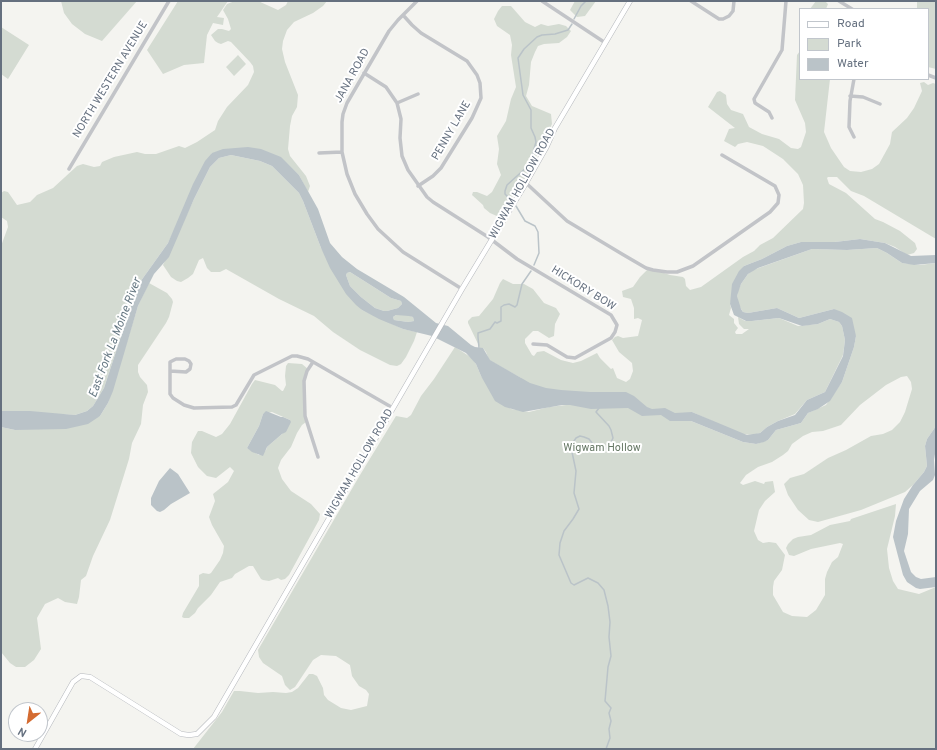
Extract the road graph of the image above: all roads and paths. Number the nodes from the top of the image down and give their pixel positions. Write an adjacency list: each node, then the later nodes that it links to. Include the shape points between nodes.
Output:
1 (169, 1): 23 (street, NORTH WESTERN AVENUE)
2 (417, 1): 10 (street, JANA ROAD)
3 (542, 1): 11 (street)
4 (630, 1): 11 (street, WIGWAM HOLLOW ROAD)
5 (691, 1): 6 (street, via 721,19 727,18 731,13)
6 (734, 1)
7 (786, 1): 18 (street, via 782,50 754,99 755,103 769,112)
8 (839, 1): 9 (street)
9 (850, 8)
10 (403, 15): 12 (street, JANA ROAD, via 389,31); 25 (street, PENNY LANE, via 421,33 467,61 480,83 480,98 472,118 441,168)
11 (604, 42): 24 (street, WIGWAM HOLLOW ROAD)
12 (364, 73): 16 (street, via 386,87); 20 (street, JANA ROAD, via 343,114)
13 (854, 80): 15 (street)
14 (418, 94): 16 (street)
15 (850, 96): 17 (street, via 863,96); 19 (street, via 849,127)
16 (397, 103): 25 (street, via 401,119 402,156)
17 (880, 104)
18 (772, 118)
19 (854, 137)
20 (342, 152): 21 (street); 27 (street, JANA ROAD, via 355,194 378,229 403,252)
21 (319, 153)
22 (722, 155): 24 (street, via 775,186 780,195 778,203 770,212 693,266 677,272 646,268 622,254 567,221)
23 (69, 169)
24 (526, 183): 26 (street, WIGWAM HOLLOW ROAD)
25 (418, 186): 26 (street, via 433,202)
26 (492, 240): 27 (street, WIGWAM HOLLOW ROAD); 28 (street, HICKORY BOW, via 517,259 611,315 616,325 611,338 575,358 567,357 547,345)
27 (462, 289): 31 (street, WIGWAM HOLLOW ROAD)
28 (533, 344)
29 (313, 362): 30 (street, via 303,357 292,356 257,374 232,407 194,408 184,405 170,394); 31 (street); 32 (street, via 304,381 305,416)
30 (170, 371): 30 (street, via 170,362 174,359 187,360 191,364 186,372)
31 (393, 408): 33 (street, WIGWAM HOLLOW ROAD, via 214,717 203,728 193,735 181,734 90,677 83,676 73,682)
32 (318, 458)
33 (35, 749)

